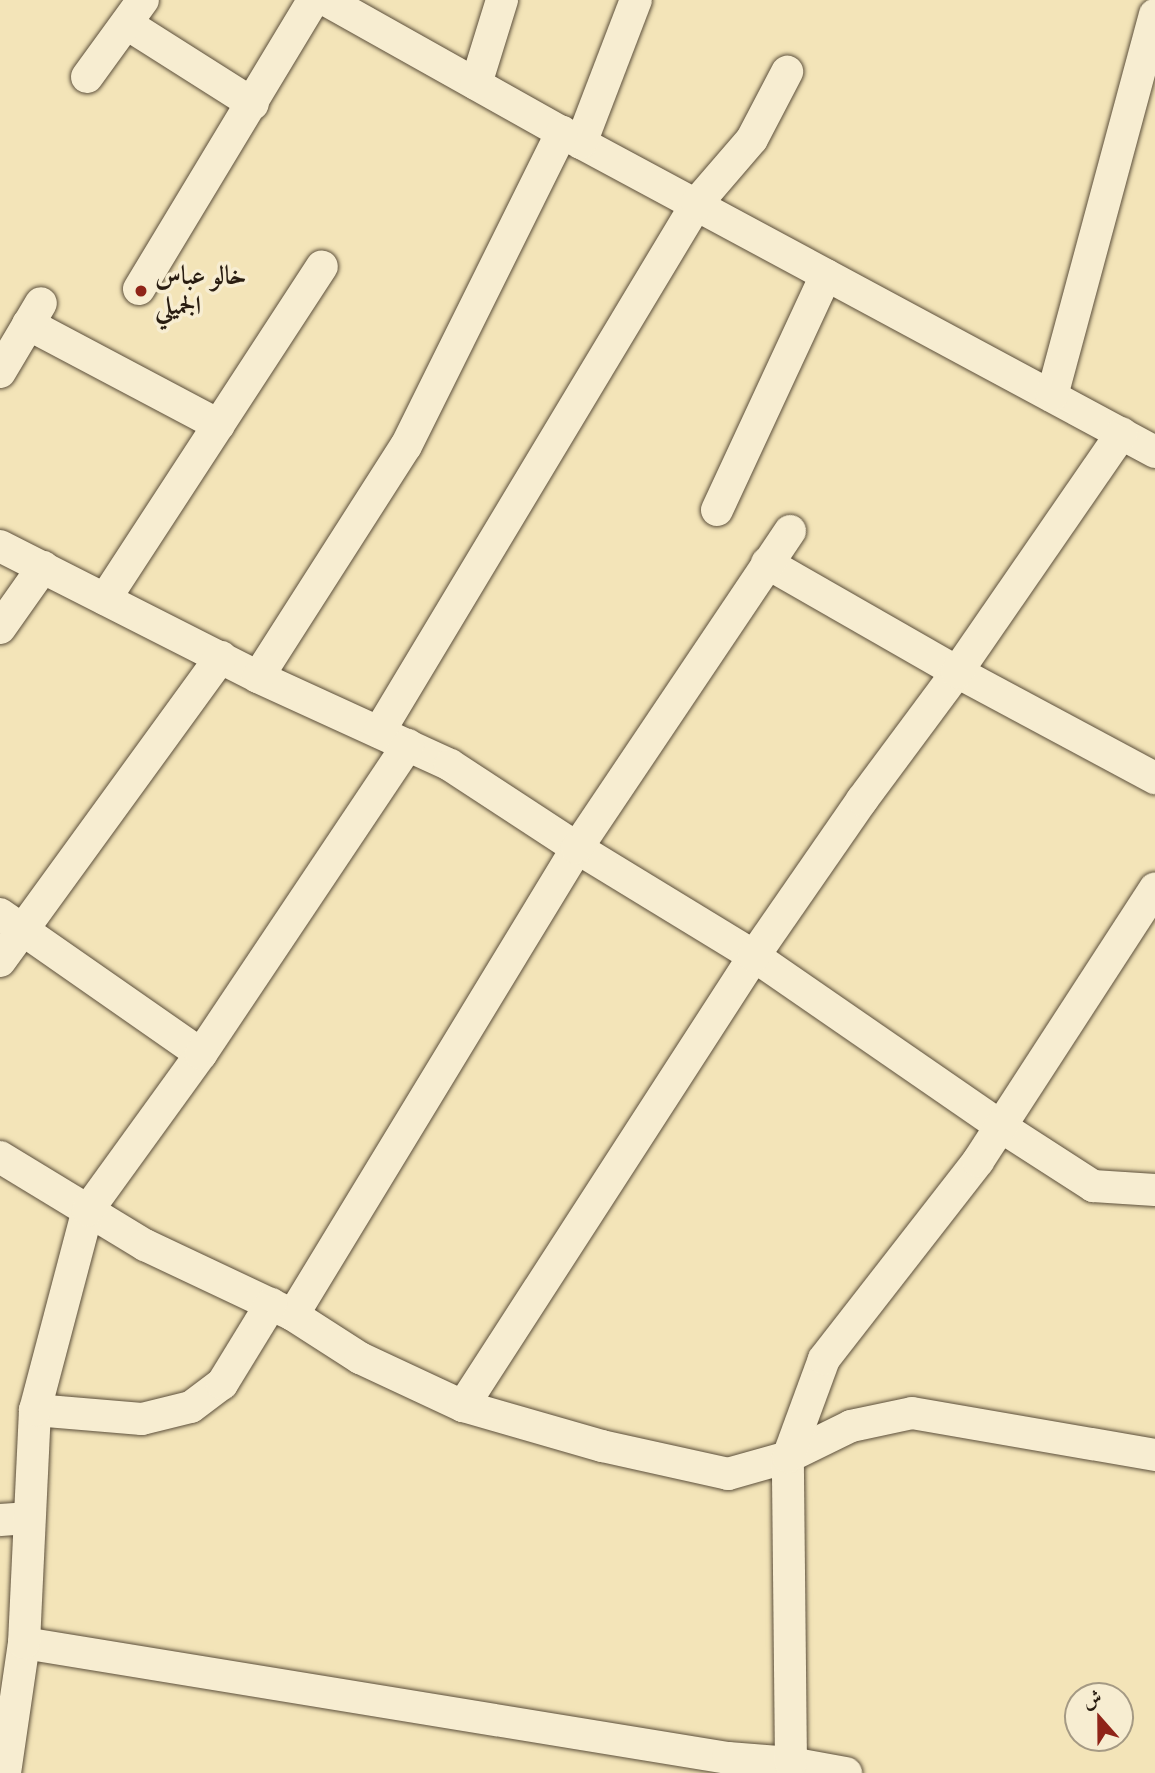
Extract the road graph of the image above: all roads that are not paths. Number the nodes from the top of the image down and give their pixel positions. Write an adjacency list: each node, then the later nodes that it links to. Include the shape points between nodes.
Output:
1 (313, 0): 10 (street)
2 (326, 0): 9 (street)
3 (502, 0): 9 (street)
4 (636, 0): 11 (street)
5 (135, 12): 8 (street); 10 (street)
6 (1155, 15): 17 (street)
7 (787, 72): 12 (street, via 752,139)
8 (87, 77)
9 (476, 84): 11 (street)
10 (253, 104): 15 (street)
11 (571, 137): 12 (street); 30 (street, via 406,446)
12 (697, 203): 14 (street); 31 (street)
13 (322, 266): 18 (street)
14 (826, 275): 17 (street); 21 (street)
15 (139, 289)
16 (0, 372): 18 (street, via 34,314)
17 (1052, 396): 19 (street)
18 (219, 425): 26 (street)
19 (1122, 433): 20 (street); 29 (street)
20 (1155, 452)
21 (716, 510)
22 (790, 531): 24 (street)
23 (0, 546): 25 (street)
24 (767, 563): 29 (street); 34 (street)
25 (43, 567): 26 (street); 27 (street)
26 (105, 599): 28 (street)
27 (0, 628)
28 (221, 657): 30 (street); 36 (street)
29 (957, 672): 33 (street); 37 (street)
30 (258, 677): 31 (street)
31 (379, 732): 32 (street)
32 (408, 744): 34 (street, via 450,765); 39 (street)
33 (1155, 778)
34 (577, 848): 37 (street); 44 (street)
35 (1155, 888): 40 (street)
36 (11, 921): 38 (street); 39 (street)
37 (754, 956): 40 (street); 45 (street)
38 (0, 961)
39 (201, 1054): 43 (street)
40 (1000, 1126): 42 (street, via 1093,1186); 48 (street, via 978,1161 824,1359)
41 (0, 1157): 43 (street)
42 (1155, 1190)
43 (88, 1210): 44 (street, via 145,1245); 46 (street)
44 (282, 1310): 45 (street, via 360,1358); 46 (street, via 222,1384 191,1407 142,1419)
45 (463, 1406): 48 (street, via 601,1446 728,1474)
46 (35, 1410): 49 (street)
47 (1155, 1455): 48 (street, via 912,1413 851,1426)
48 (788, 1457): 51 (street)
49 (15, 1519): 50 (street)
50 (24, 1643): 51 (street, via 728,1758); 52 (street)
51 (791, 1763): 53 (street)
52 (5, 1773)
53 (846, 1773)

